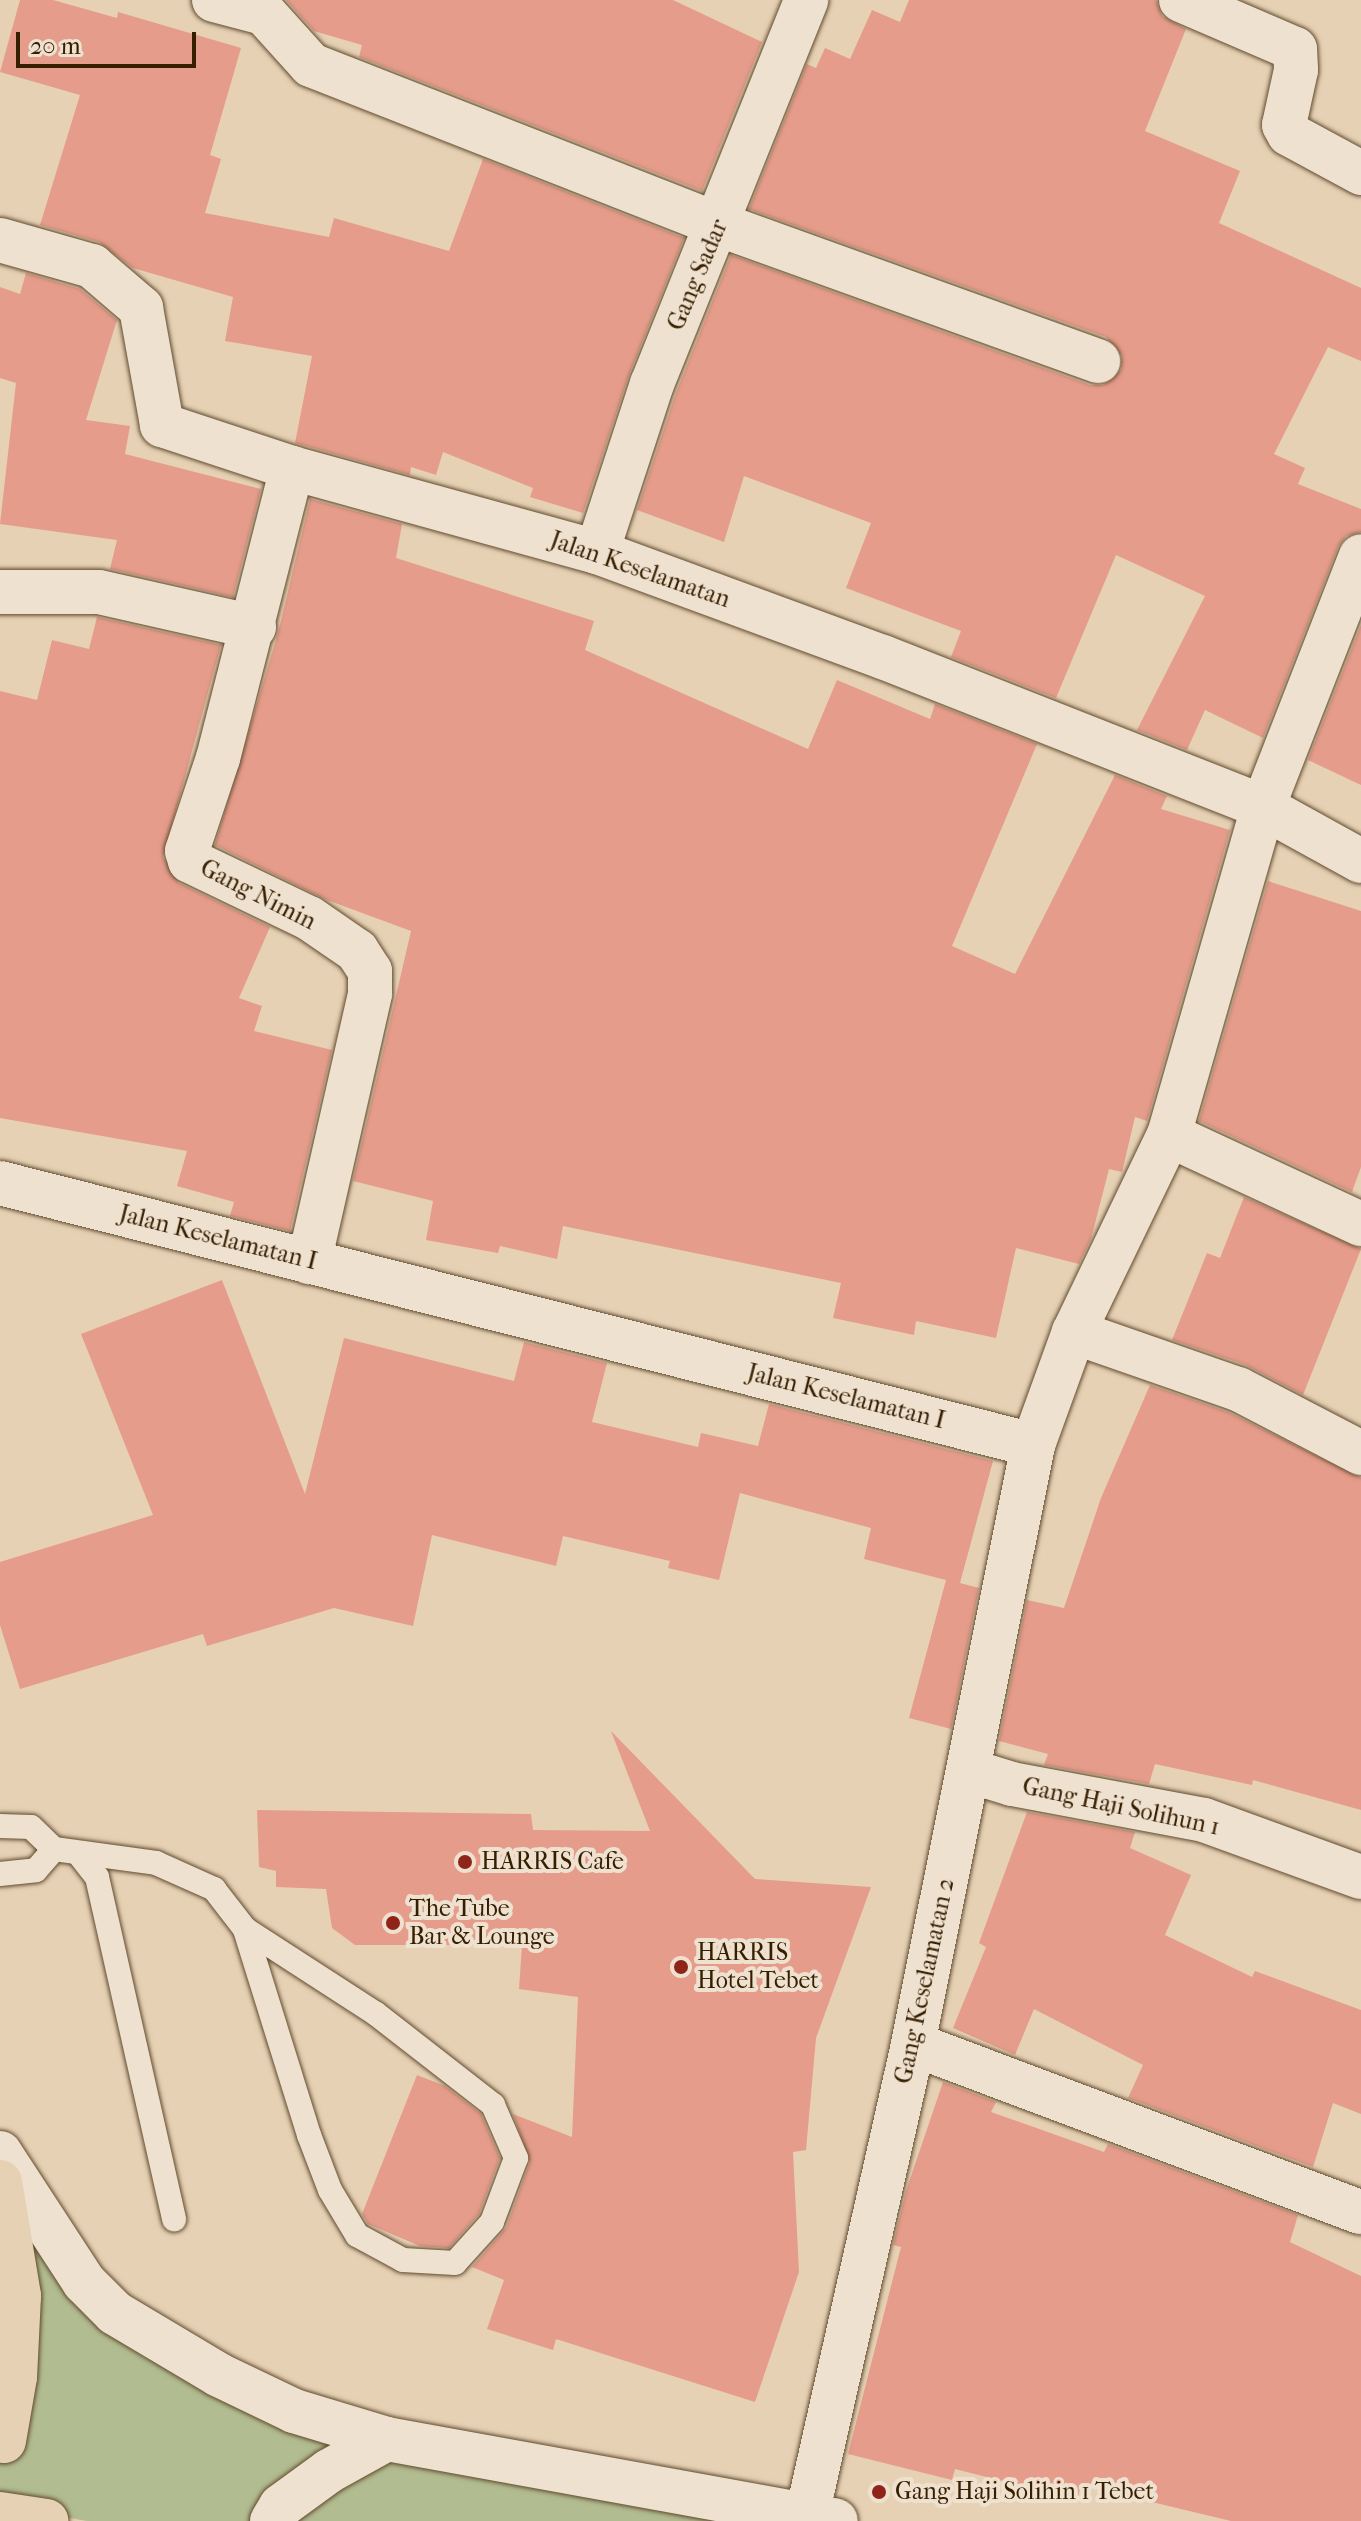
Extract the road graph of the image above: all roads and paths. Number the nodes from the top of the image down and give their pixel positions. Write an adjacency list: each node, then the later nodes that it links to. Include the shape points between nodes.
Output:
1 (214, 0): 4 (street)
2 (806, 0): 6 (street, Gang Sadar)
3 (1181, 0): 5 (street, via 1295,49 1284,125 1289,134)
4 (266, 6): 6 (street, via 311,65)
5 (1361, 173)
6 (720, 225): 8 (street); 10 (street, Gang Sadar, via 652,384)
7 (0, 240): 9 (street, Jalan Keselamatan, via 92,266 141,308 162,425)
8 (1098, 361)
9 (292, 468): 10 (street, Jalan Keselamatan); 13 (street, Gang Nimin)
10 (597, 552): 14 (street, Jalan Keselamatan, via 883,657)
11 (1358, 575): 14 (street)
12 (0, 592): 13 (street, via 99,592)
13 (254, 627): 19 (street, Gang Nimin, via 187,851 190,861 309,918 357,951 370,971 370,994)
14 (1263, 807): 15 (street, Jalan Keselamatan); 16 (street)
15 (1361, 861)
16 (1169, 1135): 18 (street); 20 (street)
17 (0, 1183): 19 (street, Jalan Keselamatan I)
18 (1361, 1224)
19 (309, 1262): 21 (street, Jalan Keselamatan I)
20 (1074, 1332): 21 (street); 22 (street, via 1238,1389)
21 (1033, 1445): 23 (street, Gang Keselamatan 2)
22 (1361, 1453)
23 (970, 1771): 27 (street, Gang Haji Solihun 1, via 1012,1784 1204,1820); 29 (street, Gang Keselamatan 2)
24 (0, 1826): 25 (lane, via 31,1827)
25 (66, 1851): 26 (lane, via 36,1870); 28 (lane, via 183,1871 214,1889); 33 (lane, via 97,1877)
26 (0, 1874)
27 (1361, 1877)
28 (245, 1929): 28 (lane, via 375,2013 493,2105 516,2158 492,2222 455,2263 403,2260 357,2235 330,2190 309,2135)
29 (913, 2044): 32 (street); 37 (street, Gang Keselamatan 2)
30 (0, 2153): 34 (street, via 84,2282 115,2313 219,2375 294,2411)
31 (0, 2182): 35 (main road, via 19,2296 15,2377)
32 (1361, 2212)
33 (174, 2219)
34 (387, 2439): 37 (street); 39 (street, via 329,2471 281,2506)
35 (4, 2441)
36 (0, 2514): 38 (main road)
37 (821, 2518)
38 (46, 2521)
39 (272, 2521)

